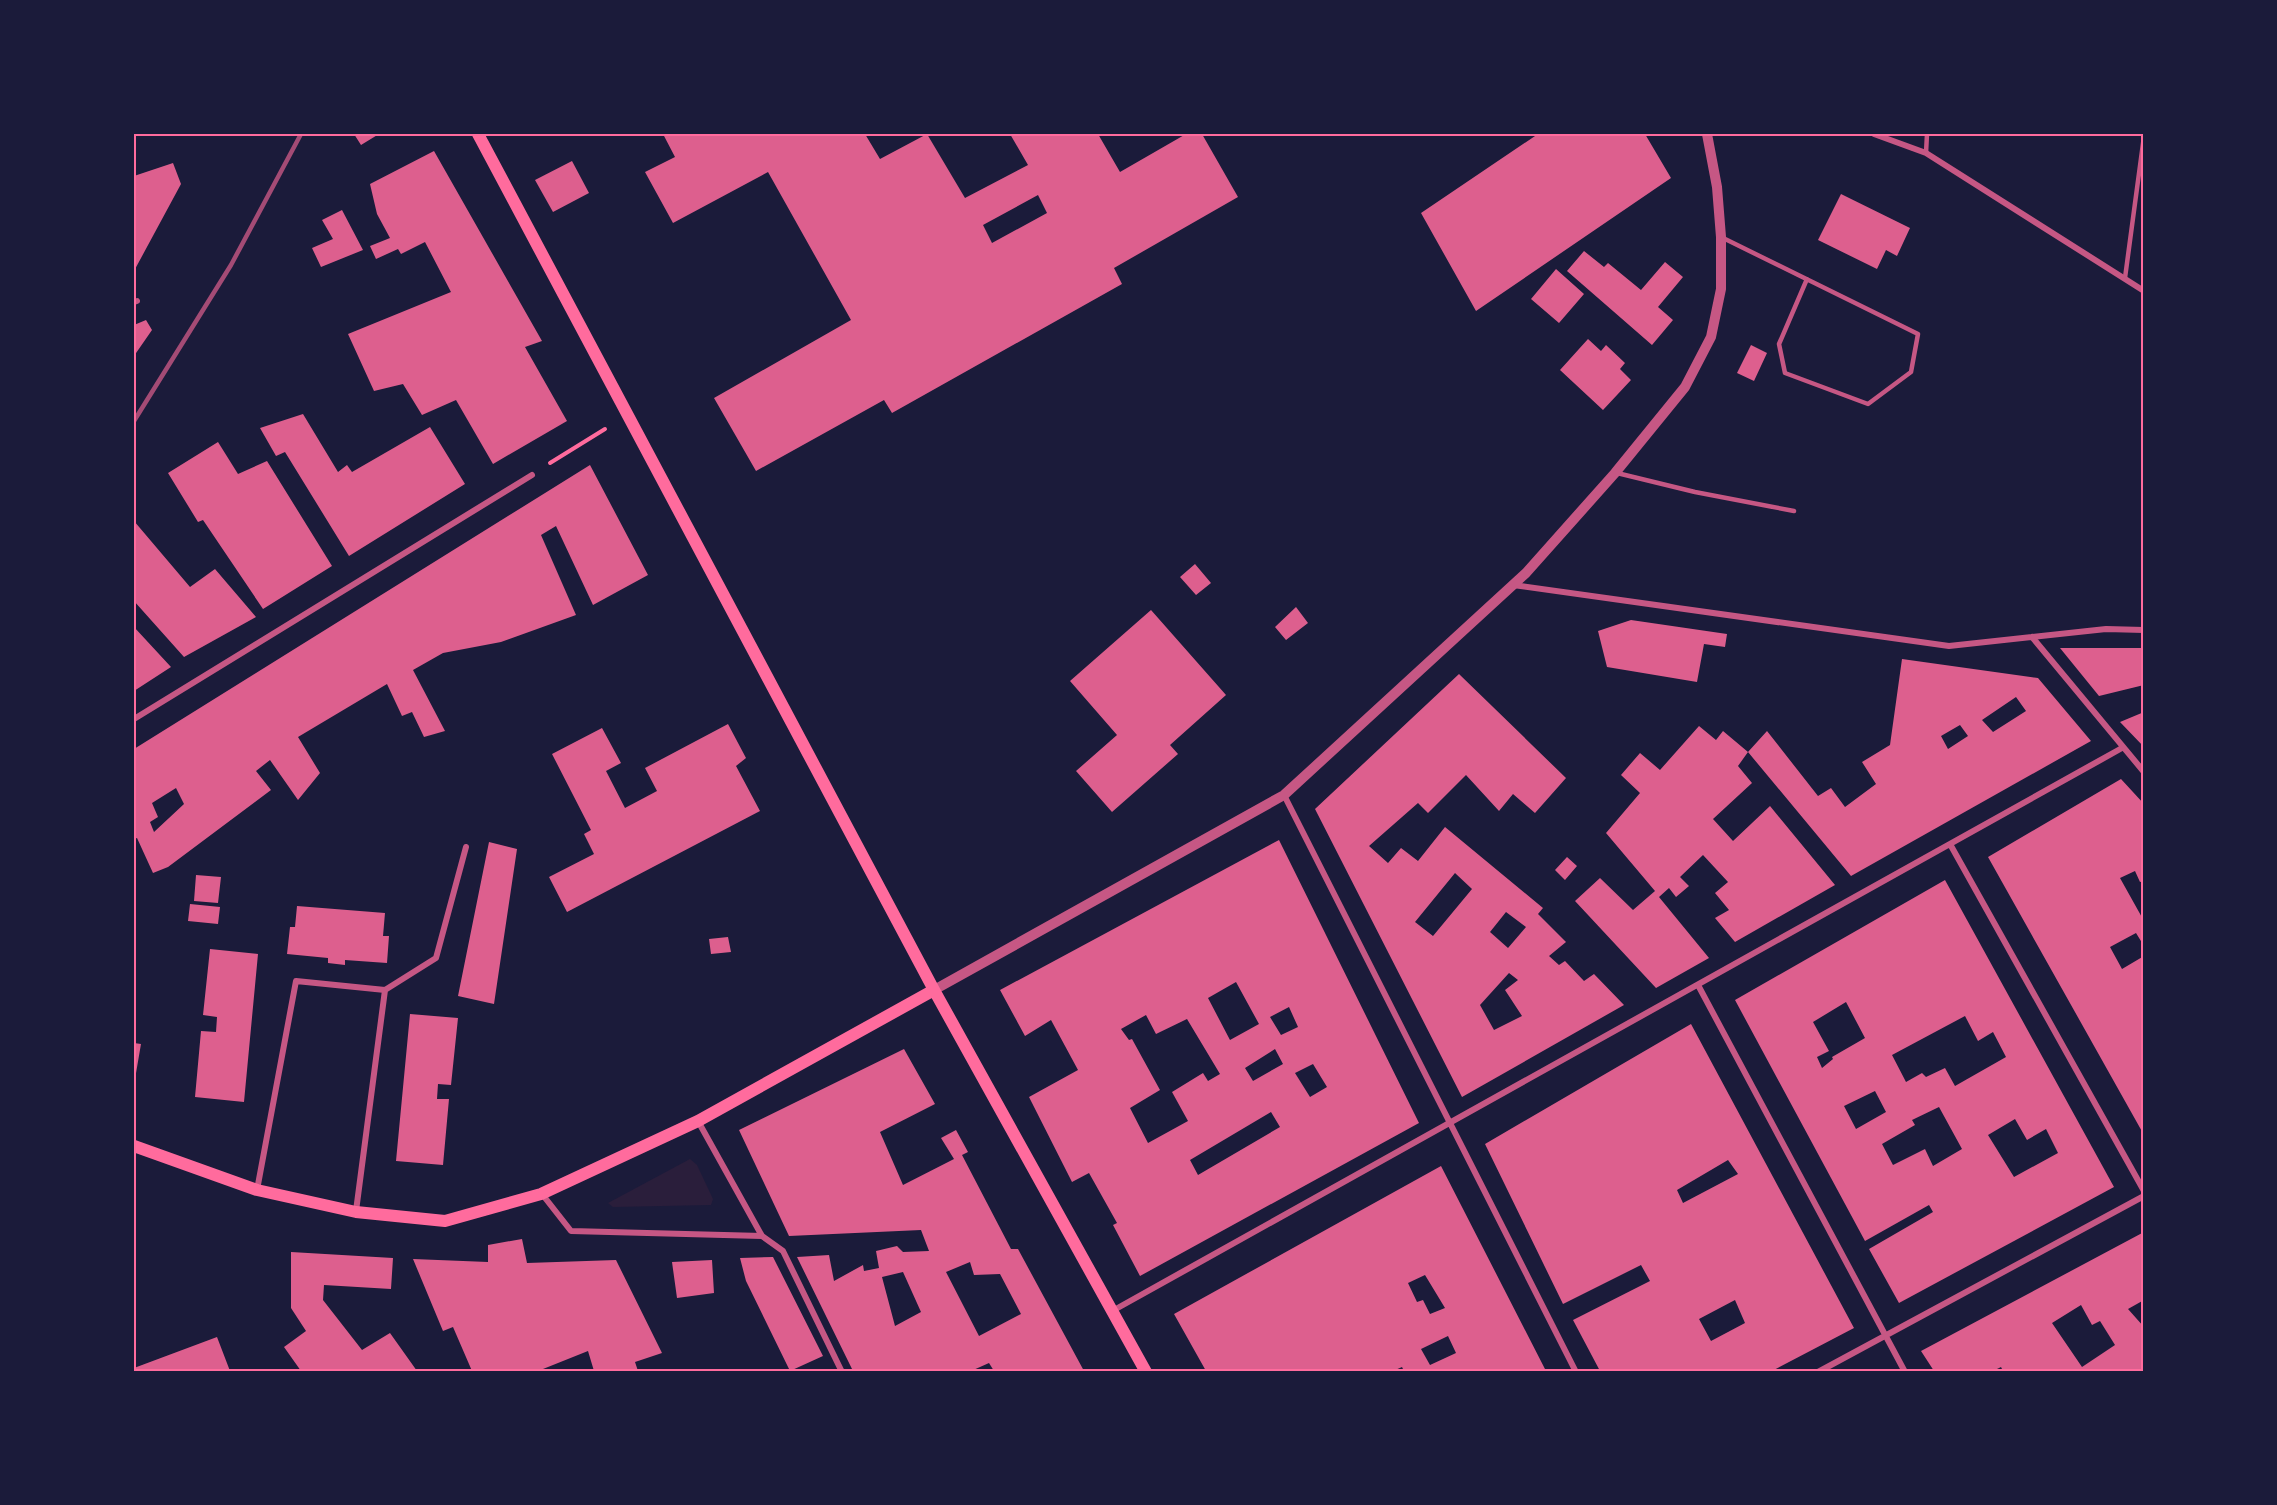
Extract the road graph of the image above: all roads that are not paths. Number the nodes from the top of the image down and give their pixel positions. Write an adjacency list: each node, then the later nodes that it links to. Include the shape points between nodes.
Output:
1 (1707, 134): 7 (street)
2 (1874, 134): 6 (street)
3 (1927, 134): 6 (lane)
4 (2144, 136): 8 (lane)
5 (480, 137): 25 (main road)
6 (1926, 153): 8 (street)
7 (1721, 237): 9 (lane); 11 (street, via 1721,289 1711,336 1685,387)
8 (2125, 278): 10 (street)
9 (1807, 279): 9 (lane, via 1918,334 1911,372 1868,404 1785,373 1779,344)
10 (2144, 291)
11 (1615, 473): 13 (lane); 14 (street)
12 (532, 475): 17 (street)
13 (1794, 512)
14 (1513, 585): 16 (street, via 1949,646); 20 (street)
15 (2144, 630): 16 (street)
16 (2032, 637): 18 (street)
17 (134, 719)
18 (2122, 748): 19 (street); 21 (street)
19 (2144, 772)
20 (1284, 795): 25 (street); 27 (street)
21 (1950, 844): 23 (street); 30 (street)
22 (466, 847): 24 (street, via 436,958)
23 (1698, 985): 27 (street); 36 (street)
24 (385, 990): 29 (street, via 296,981); 33 (street)
25 (934, 990): 26 (main road); 35 (main road)
26 (698, 1121): 31 (main road); 34 (street)
27 (1450, 1123): 35 (street); 39 (street)
28 (134, 1146): 29 (main road)
29 (257, 1190): 33 (main road)
30 (2144, 1191)
31 (541, 1194): 33 (main road, via 445,1221); 34 (street, via 571,1231)
32 (2144, 1196): 36 (street)
33 (356, 1212)
34 (762, 1236): 37 (street, via 783,1251)
35 (1114, 1310): 38 (main road)
36 (1885, 1335): 40 (street); 41 (street)
37 (842, 1371)
38 (1146, 1371)
39 (1576, 1371)
40 (1818, 1371)
41 (1905, 1371)

